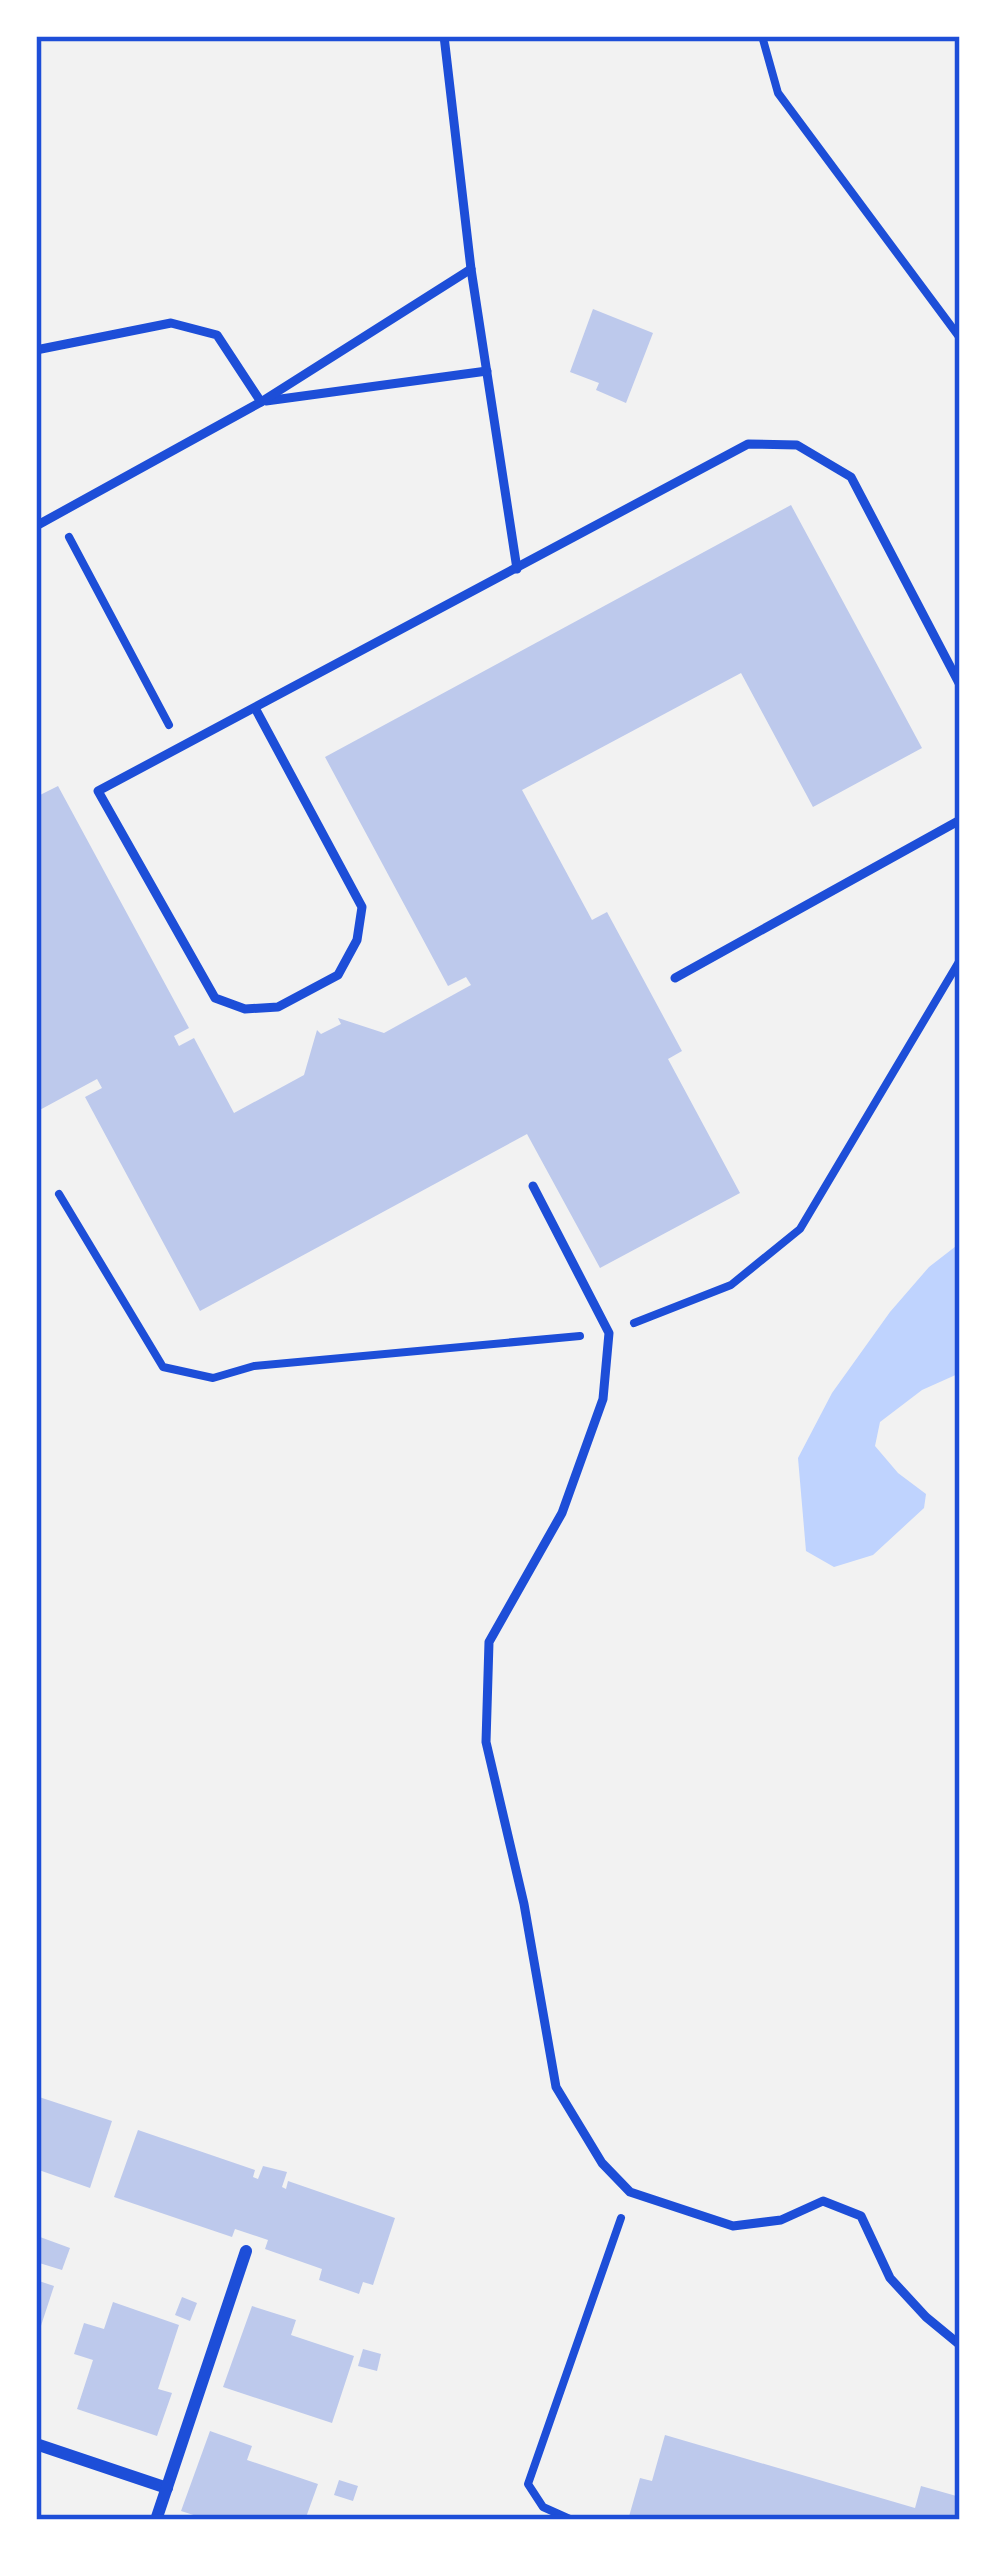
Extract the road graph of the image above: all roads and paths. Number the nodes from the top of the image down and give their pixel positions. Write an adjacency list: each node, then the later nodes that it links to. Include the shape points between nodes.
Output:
1 (444, 36): 3 (lane)
2 (762, 36): 4 (path, via 778,93)
3 (471, 269): 6 (lane); 7 (lane)
4 (960, 338)
5 (36, 350): 7 (lane, via 171,323 217,335)
6 (487, 370): 7 (lane); 10 (lane)
7 (260, 402): 8 (lane)
8 (57, 515): 9 (lane); 13 (path)
9 (36, 526)
10 (518, 568): 11 (lane, via 748,444 797,445 851,476); 12 (lane)
11 (960, 685)
12 (254, 708): 13 (lane); 13 (lane, via 362,907 357,940 338,975 278,1007 245,1009 215,998 98,791)
13 (181, 747)
14 (960, 820): 16 (lane)
15 (960, 960): 19 (path, via 800,1229 730,1285)
16 (675, 978)
17 (533, 1186): 19 (lane)
18 (59, 1194): 19 (path, via 163,1367 213,1378 254,1366)
19 (609, 1334): 20 (lane, via 603,1399 562,1513 489,1642 486,1742 556,2086 602,2163)
20 (630, 2192): 22 (lane, via 733,2226 781,2220 823,2201 861,2216 890,2278); 26 (path, via 528,2484 544,2506)
21 (246, 2252): 24 (street)
22 (960, 2345)
23 (36, 2444): 24 (street)
24 (167, 2488): 25 (street)
25 (156, 2520)
26 (572, 2520)

